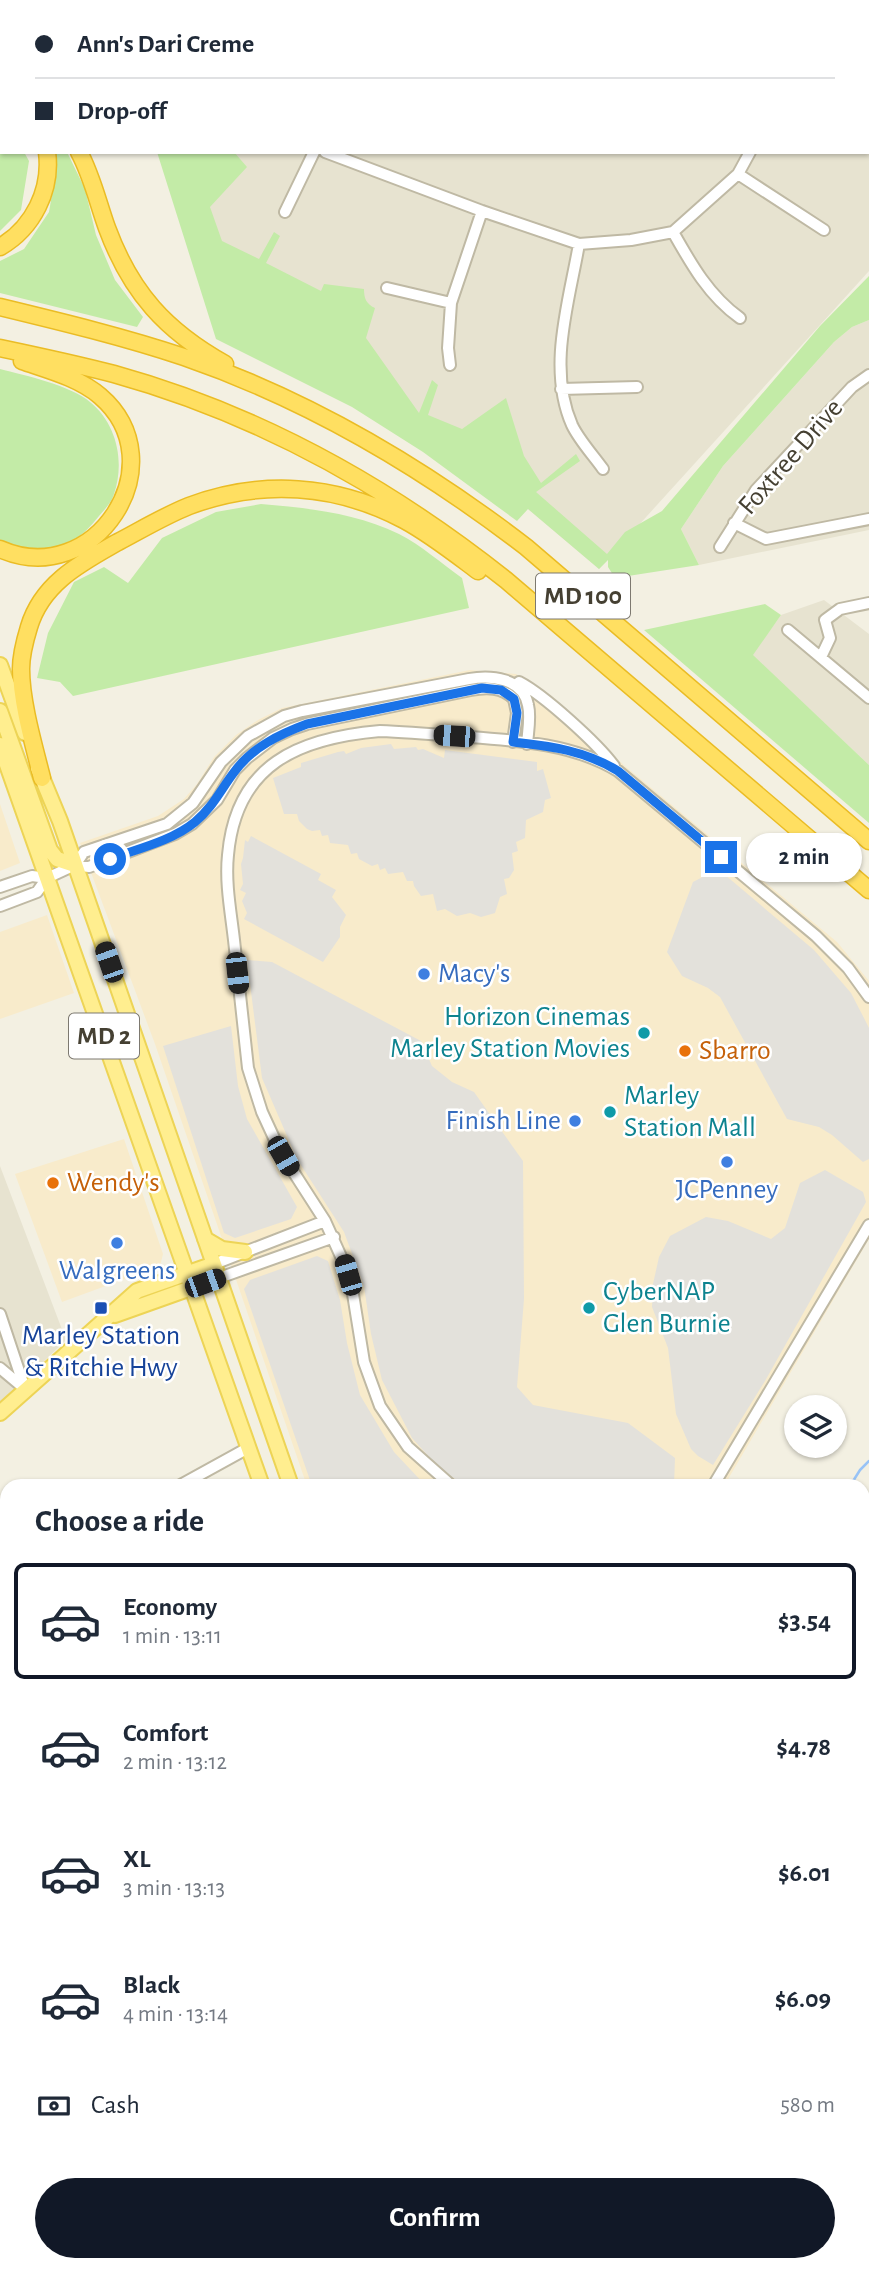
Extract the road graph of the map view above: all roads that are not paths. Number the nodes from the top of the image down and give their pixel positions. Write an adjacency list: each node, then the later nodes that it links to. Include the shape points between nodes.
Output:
1 (47, 154): 12 (highway, via 45,187 32,220)
2 (80, 154): 22 (highway, via 115,249 144,299 181,336)
3 (313, 154): 8 (street)
4 (330, 154): 7 (street)
5 (749, 154): 6 (street)
6 (738, 174): 9 (street); 10 (street)
7 (482, 211): 11 (street); 14 (street)
8 (285, 212)
9 (824, 230)
10 (673, 232): 11 (street); 16 (street, via 708,287)
11 (579, 244): 21 (street, via 562,343)
12 (0, 247)
13 (387, 288): 14 (street)
14 (451, 303): 18 (street)
15 (0, 307): 22 (highway, MD 100, via 126,339)
16 (740, 318)
17 (0, 351): 27 (highway, via 70,379 101,397 126,436 130,466 118,509 91,540 75,550 43,557); 30 (highway, MD 100, via 103,371 174,393 297,445 360,478 452,538)
18 (450, 365)
19 (869, 375): 25 (street, Foxtree Drive, via 852,387 756,490)
20 (637, 387): 21 (street)
21 (561, 389): 23 (street, via 573,427)
22 (269, 391): 41 (highway, MD 100, via 377,445 480,511)
23 (603, 469)
24 (869, 519): 25 (street, via 766,540)
25 (734, 523): 26 (street, Foxtree Drive)
26 (720, 547)
27 (0, 549)
28 (869, 603): 31 (street, via 841,609 825,620 830,638)
29 (788, 630): 31 (street)
30 (574, 637): 40 (highway, via 438,541 377,507 349,497 289,488 221,496 161,519 81,563 63,575 43,600 30,625 21,669); 45 (highway, MD 100)
31 (821, 657): 34 (street)
32 (0, 665): 40 (main road, MD 2)
33 (493, 677): 37 (street, via 515,685 527,699); 39 (street, via 511,679 532,691 602,750); 42 (street, via 302,711 273,721 234,748 181,814 167,824 84,852)
34 (869, 698)
35 (0, 711): 42 (main road, via 50,850 57,859)
36 (513, 742): 37 (street); 42 (street, via 514,699 492,688 307,724 273,738 247,758 217,800 176,834 89,867); 48 (street, via 388,731 320,741 287,754 265,770 236,819 228,876 248,1068 280,1151)
37 (527, 744): 39 (street, via 575,751)
38 (0, 745): 43 (main road, MD 2)
39 (618, 771): 47 (street, via 816,936 849,968)
40 (42, 778): 42 (main road, MD 2)
41 (869, 841)
42 (75, 865): 43 (street); 51 (main road, MD 2)
43 (47, 878): 44 (street, via 32,876); 46 (street, via 37,892); 54 (main road, MD 2)
44 (0, 887)
45 (869, 890)
46 (0, 906)
47 (869, 998)
48 (325, 1221): 50 (street); 52 (street)
49 (869, 1225): 66 (street)
50 (334, 1237): 53 (street); 65 (street, via 352,1289 364,1362 380,1406 408,1447)
51 (205, 1240): 52 (main road, via 222,1249); 53 (main road, MD 2)
52 (245, 1252): 53 (street)
53 (216, 1271): 54 (main road); 55 (main road); 64 (main road, MD 2)
54 (187, 1273): 55 (main road, MD 2); 57 (main road, via 137,1291)
55 (191, 1287): 57 (main road); 61 (main road, MD 2)
56 (0, 1314): 59 (street)
57 (104, 1319): 59 (main road)
58 (0, 1368): 59 (street)
59 (25, 1389): 60 (main road)
60 (0, 1413)
61 (248, 1448): 62 (street); 63 (main road, MD 2)
62 (192, 1479)
63 (259, 1479)
64 (289, 1479)
65 (444, 1479)
66 (717, 1479)

